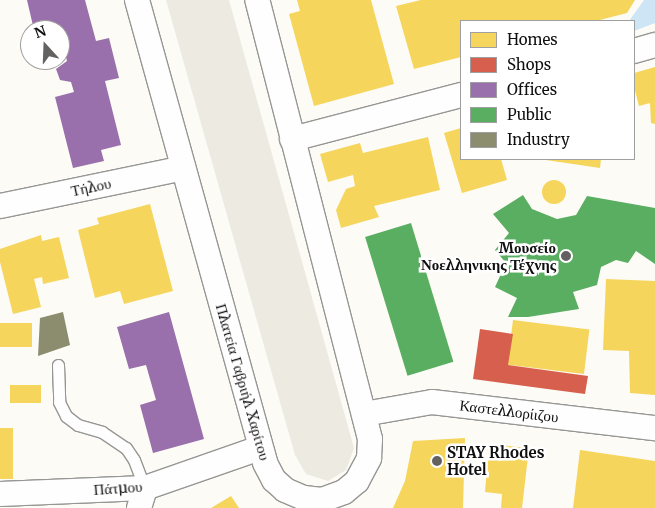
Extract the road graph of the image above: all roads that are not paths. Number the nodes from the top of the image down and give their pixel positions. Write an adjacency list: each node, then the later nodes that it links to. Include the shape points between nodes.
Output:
1 (137, 0): 7 (street, Πλατεία Γαβριήλ Χαρίτου)
2 (257, 0): 6 (street, Πλατεία Γαβριήλ Χαρίτου)
3 (655, 45): 4 (street)
4 (635, 51)
5 (460, 95): 6 (street)
6 (292, 139): 10 (street, Πλατεία Γαβριήλ Χαρίτου)
7 (183, 168): 8 (street, Τήλου); 12 (street, Πλατεία Γαβριήλ Χαρίτου)
8 (0, 206)
9 (58, 365): 14 (lane, via 59,402 66,416 78,425 102,432 126,448 141,473)
10 (364, 414): 11 (street, Καστελλορίιζου, via 432,402); 15 (street, Πλατεία Γαβριήλ Χαρίτου, via 370,439 366,467)
11 (655, 428)
12 (260, 448): 14 (street, Πάτμου); 15 (street, Πλατεία Γαβριήλ Χαρίτου, via 269,473 285,490 309,500)
13 (0, 494): 14 (street, Πάτμου)
14 (142, 498)
15 (337, 502)

